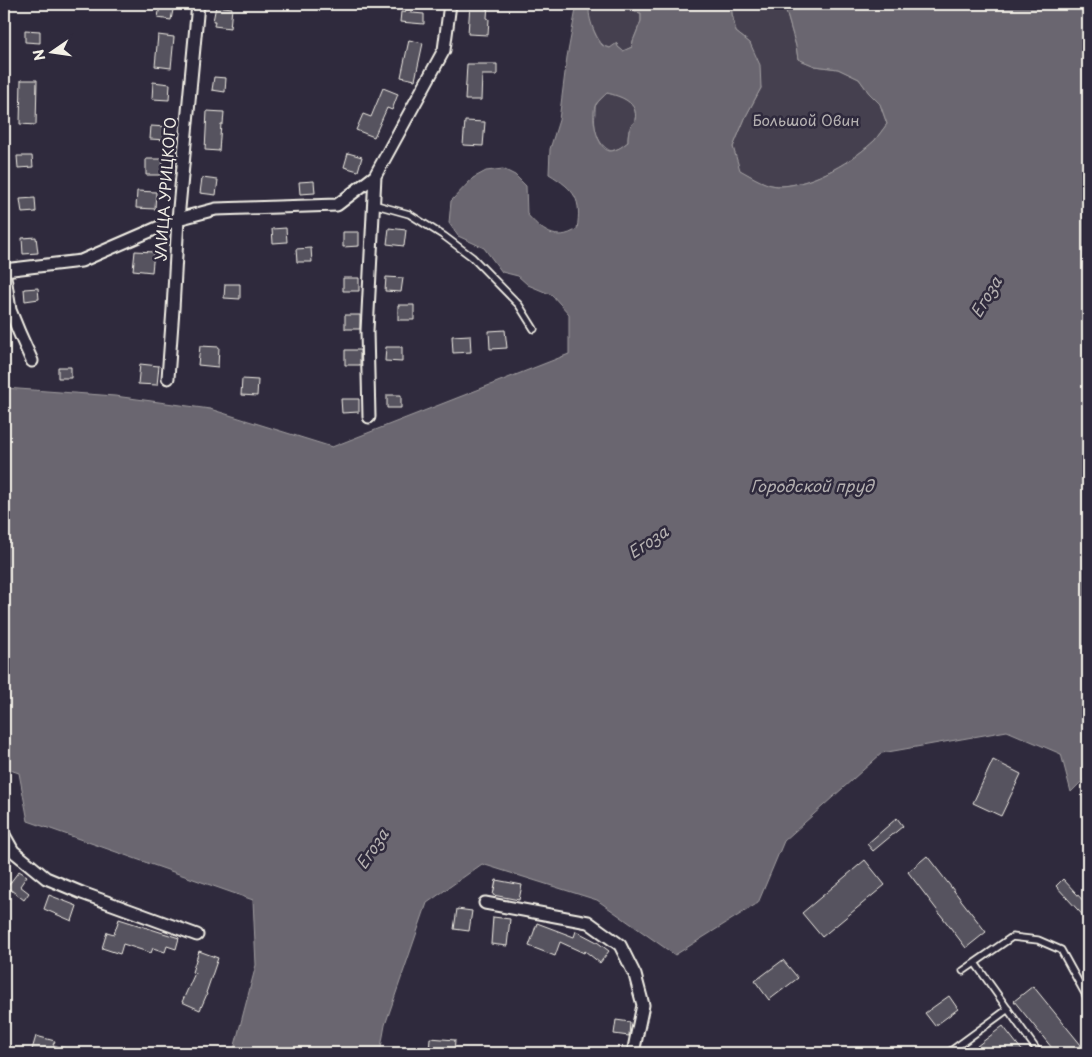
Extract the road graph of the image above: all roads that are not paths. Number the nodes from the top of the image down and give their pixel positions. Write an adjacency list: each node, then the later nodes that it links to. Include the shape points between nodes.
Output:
1 (198, 4): 5 (street, УЛИЦА УРИЦКОГО)
2 (450, 4): 3 (street, via 444,50)
3 (375, 176): 4 (street); 5 (street, via 337,205 216,209)
4 (373, 204): 7 (lane, via 409,214 472,257 519,305); 10 (street, via 367,331)
5 (178, 219): 6 (street, via 81,260); 9 (street, УЛИЦА УРИЦКОГО)
6 (4, 270): 8 (street, via 10,310)
7 (534, 329)
8 (32, 361)
9 (168, 378)
10 (368, 417)
11 (4, 835): 13 (street, via 13,851 46,878)
12 (485, 903): 18 (street, via 588,922 620,945 635,975 643,1005)
13 (197, 934)
14 (975, 963): 15 (lane); 16 (lane, via 1012,937 1038,940 1061,950); 17 (lane)
15 (963, 971)
16 (1088, 999)
17 (1008, 1009): 19 (lane); 20 (lane)
18 (633, 1053)
19 (948, 1053)
20 (1039, 1053)

